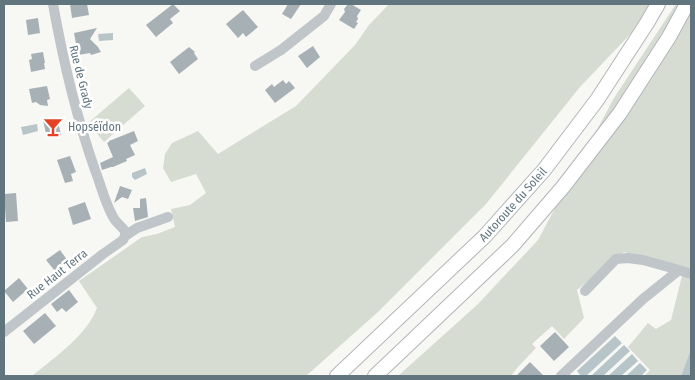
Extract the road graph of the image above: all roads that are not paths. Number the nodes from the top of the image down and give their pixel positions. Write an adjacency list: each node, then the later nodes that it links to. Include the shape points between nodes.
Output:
1 (53, 4): 7 (street, Rue de Grady, via 62,55 86,143 109,208)
2 (331, 4): 5 (street, via 324,16)
3 (658, 4): 12 (highway, Autoroute du Soleil, via 597,100 544,170 485,236)
4 (687, 4): 13 (highway, via 620,113 563,187 513,245)
5 (255, 66)
6 (168, 217): 7 (street, Rue Haut Terra)
7 (125, 236): 11 (street, Rue Haut Terra)
8 (679, 270): 9 (street); 10 (street, via 636,259 616,259); 14 (street, via 642,299)
9 (691, 274)
10 (585, 291)
11 (4, 332)
12 (337, 376)
13 (375, 376)
14 (561, 376)

